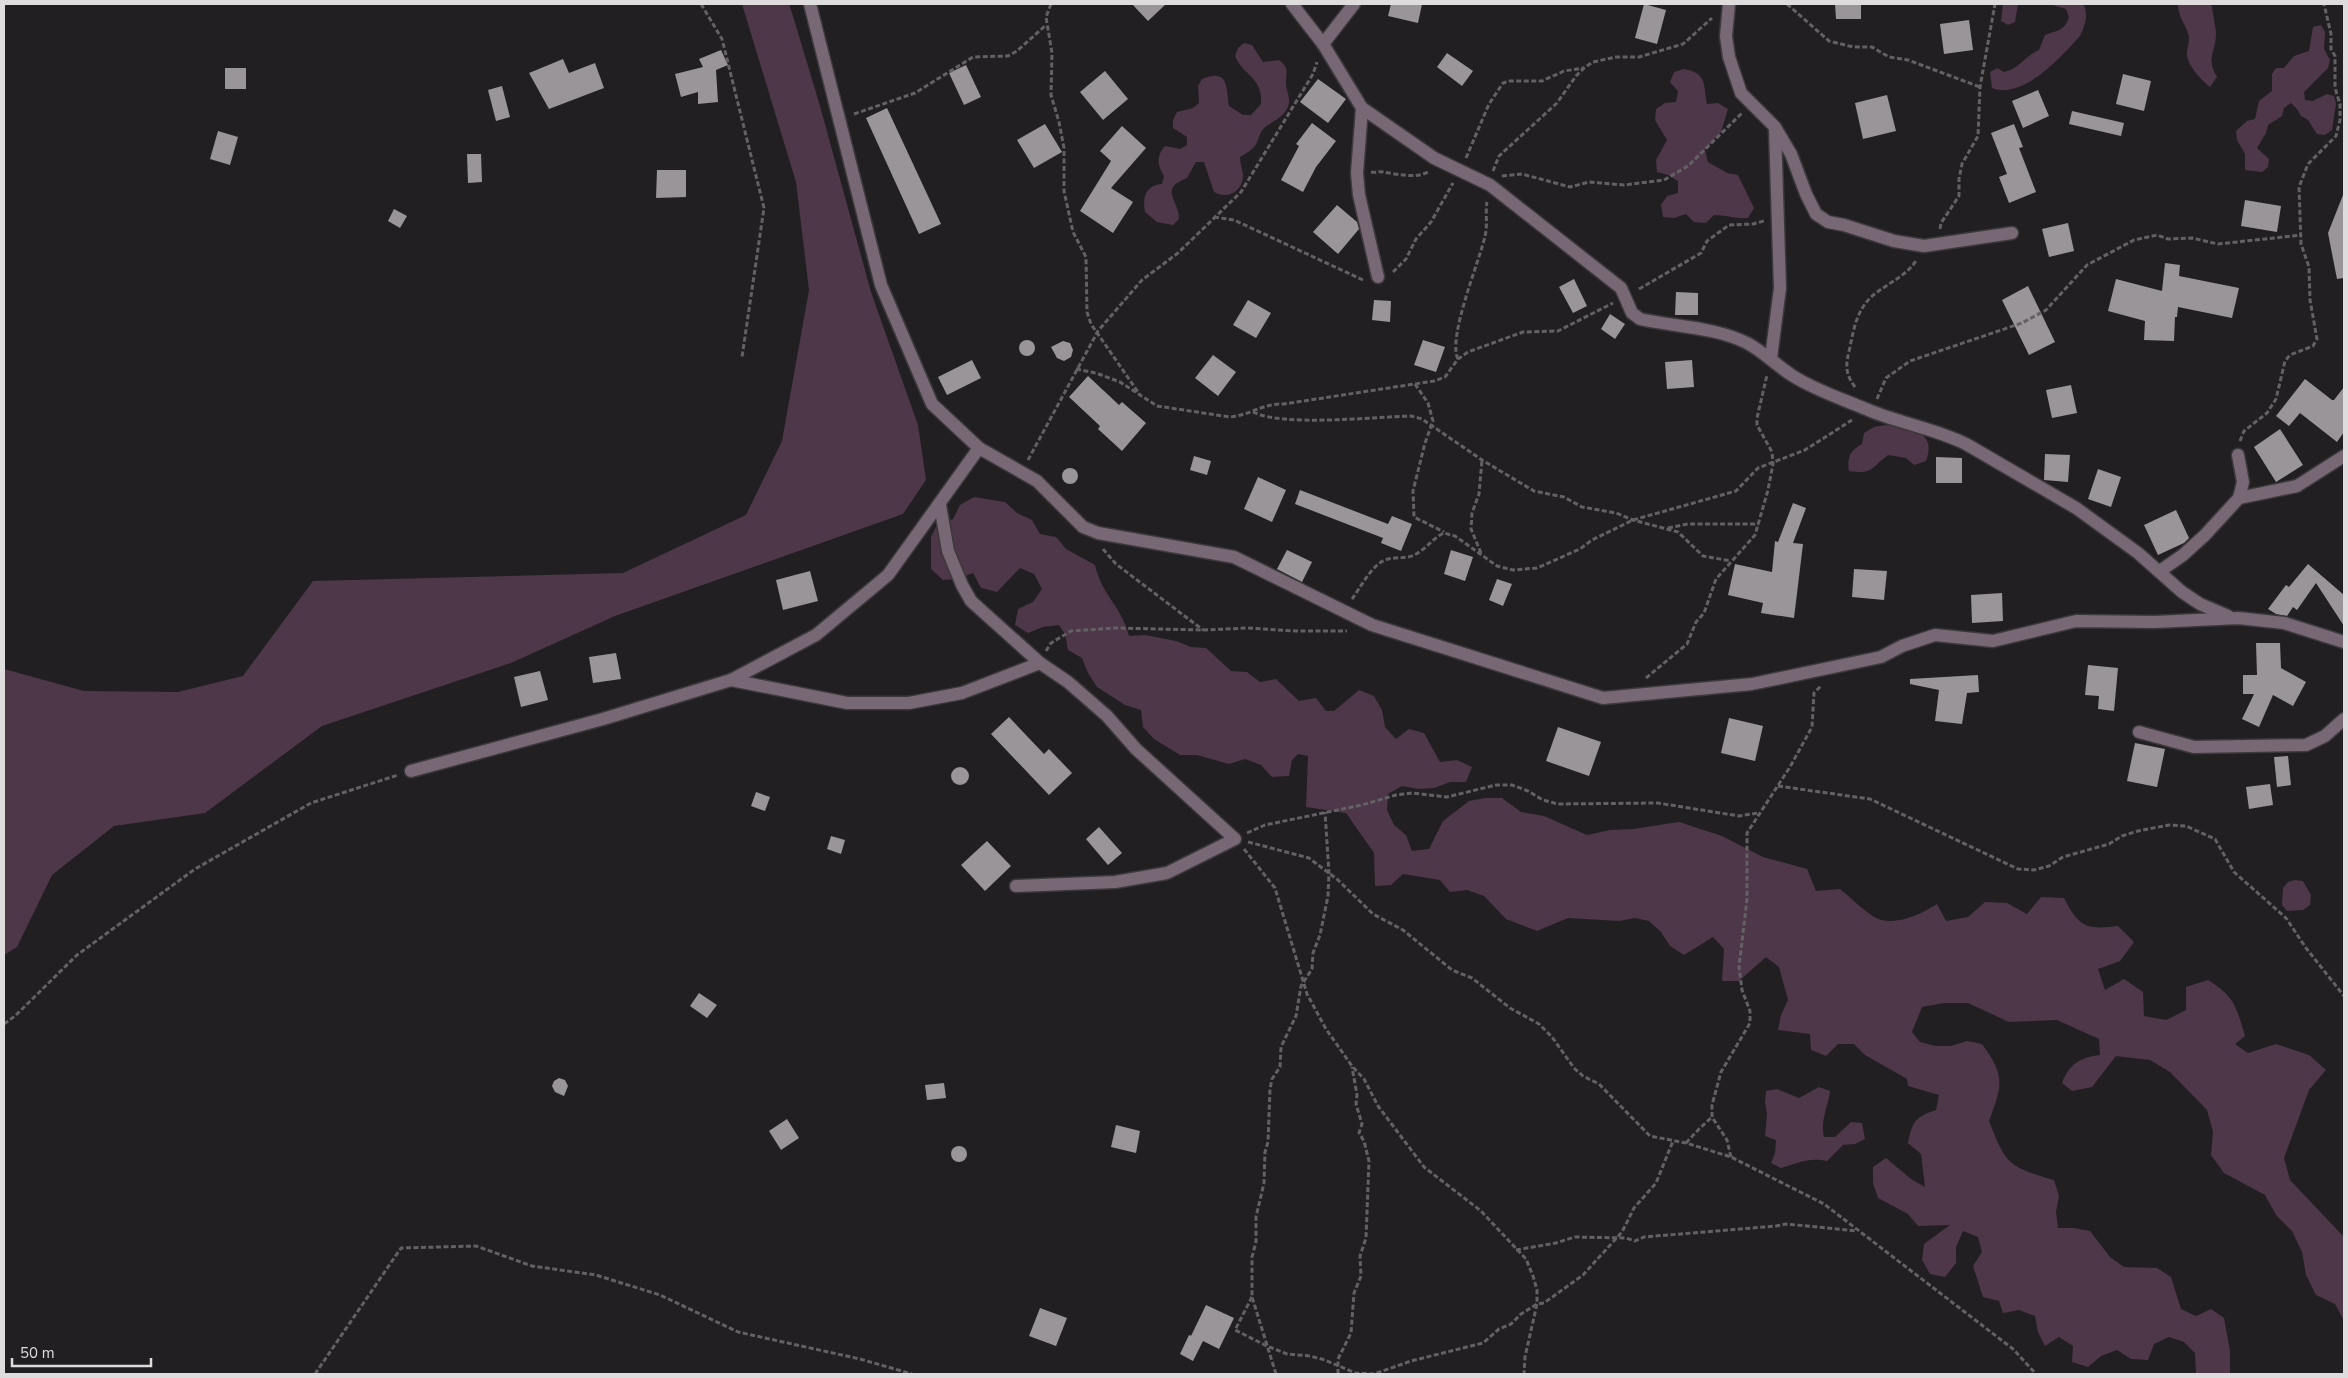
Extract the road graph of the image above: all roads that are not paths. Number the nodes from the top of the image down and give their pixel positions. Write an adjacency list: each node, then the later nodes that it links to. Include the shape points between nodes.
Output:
1 (810, 4): 11 (street, via 881,285 932,404)
2 (1292, 4): 5 (street)
3 (1354, 4): 5 (street)
4 (1729, 4): 7 (street, via 1726,36 1741,93)
5 (1323, 44): 6 (street)
6 (1362, 108): 9 (street, via 1357,173 1359,195); 10 (street, via 1434,158 1490,181 1620,288 1632,313 1640,319 1722,334)
7 (1775, 127): 8 (street, via 1791,154 1816,214 1828,222 1924,246); 10 (street, via 1780,288)
8 (2012, 233)
9 (1378, 277)
10 (1771, 358): 16 (street, via 1793,376 1870,411 1951,436 1966,444 2076,508)
11 (979, 448): 15 (street); 17 (street, via 1037,481 1083,527 1234,557 1372,626 1603,698 1752,684 1881,657 1935,635 1993,641 2076,621)
12 (2238, 455): 14 (street, via 2243,482)
13 (2344, 456): 14 (street, via 2297,486)
14 (2238, 498): 16 (street, via 2205,535)
15 (940, 505): 19 (street, via 948,551 971,601); 20 (street, via 888,576 816,635)
16 (2160, 571): 17 (street, via 2200,604)
17 (2238, 618): 18 (street, via 2284,623)
18 (2344, 642)
19 (1040, 663): 20 (street, via 962,693 909,703 847,703); 24 (street, via 1107,716 1136,750 1235,839 1167,873 1116,882)
20 (732, 680): 23 (street)
21 (2344, 719): 22 (street, via 2325,736 2306,746 2194,747)
22 (2139, 732)
23 (411, 771)
24 (1016, 886)

